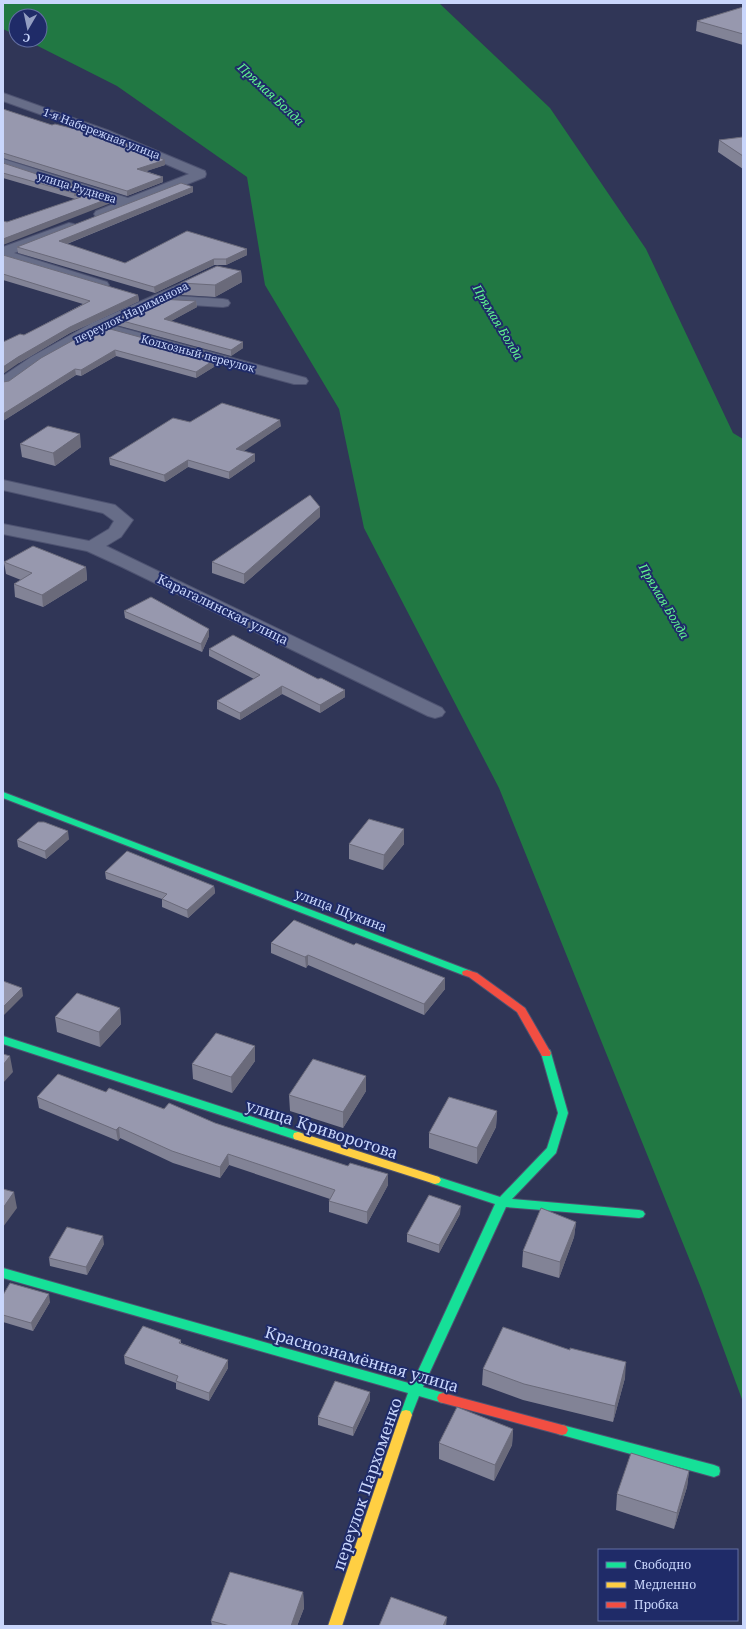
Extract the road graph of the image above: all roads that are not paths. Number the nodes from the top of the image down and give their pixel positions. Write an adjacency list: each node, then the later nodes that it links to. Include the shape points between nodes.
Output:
1 (3, 97): 3 (street, 1-я Набережная улица, via 98,130 200,174)
2 (3, 164): 3 (street, улица Руднева)
3 (129, 203): 4 (street)
4 (3, 253): 6 (street)
5 (220, 269): 8 (street, переулок Нариманова)
6 (113, 288)
7 (135, 295): 8 (street)
8 (157, 300): 9 (street); 10 (street, переулок Нариманова)
9 (223, 303)
10 (97, 326): 11 (street, Колхозный переулок); 12 (street, переулок Нариманова, via 36,360)
11 (300, 381)
12 (3, 383)
13 (3, 485): 15 (street, via 109,508 124,520 115,533)
14 (3, 529): 15 (street, Карагалинская улица)
15 (92, 548): 16 (street, Карагалинская улица, via 129,563)
16 (435, 712)
17 (3, 795): 19 (street, улица Щукина, via 473,975 520,1010 548,1057 563,1113)
18 (3, 1040): 20 (street, улица Криворотова)
19 (552, 1150): 20 (street, переулок Пархоменко)
20 (502, 1202): 21 (street, улица Криворотова); 23 (street, переулок Пархоменко)
21 (639, 1214)
22 (3, 1273): 23 (street, Краснознамённая улица)
23 (415, 1390): 24 (street, Краснознамённая улица); 25 (street, переулок Пархоменко)
24 (714, 1471)
25 (335, 1626)

